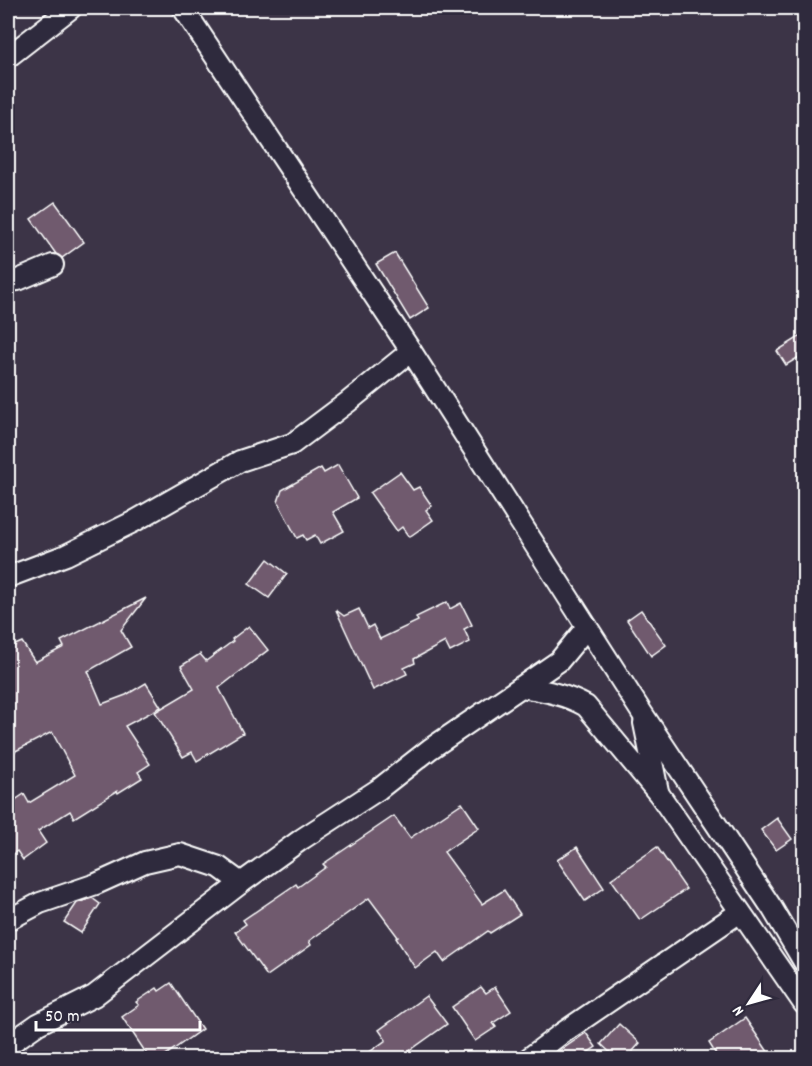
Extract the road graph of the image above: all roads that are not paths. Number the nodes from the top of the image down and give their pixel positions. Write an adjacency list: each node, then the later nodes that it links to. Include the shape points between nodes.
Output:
1 (71, 8): 3 (street)
2 (183, 8): 6 (street)
3 (8, 57)
4 (53, 264): 5 (street)
5 (8, 281)
6 (411, 351): 7 (street, via 292,444 240,461 133,522 66,555); 8 (street)
7 (8, 577)
8 (587, 627): 9 (street, via 559,661); 10 (street)
9 (522, 687): 11 (street, via 553,692 586,706); 12 (street)
10 (642, 713): 11 (street); 15 (street)
11 (659, 794): 13 (street)
12 (240, 883): 14 (street, via 219,867 180,854 145,862 40,903); 17 (street, via 94,996 38,1024)
13 (740, 912): 16 (street); 18 (street)
14 (8, 920)
15 (804, 962)
16 (804, 1004)
17 (8, 1045)
18 (529, 1059)

